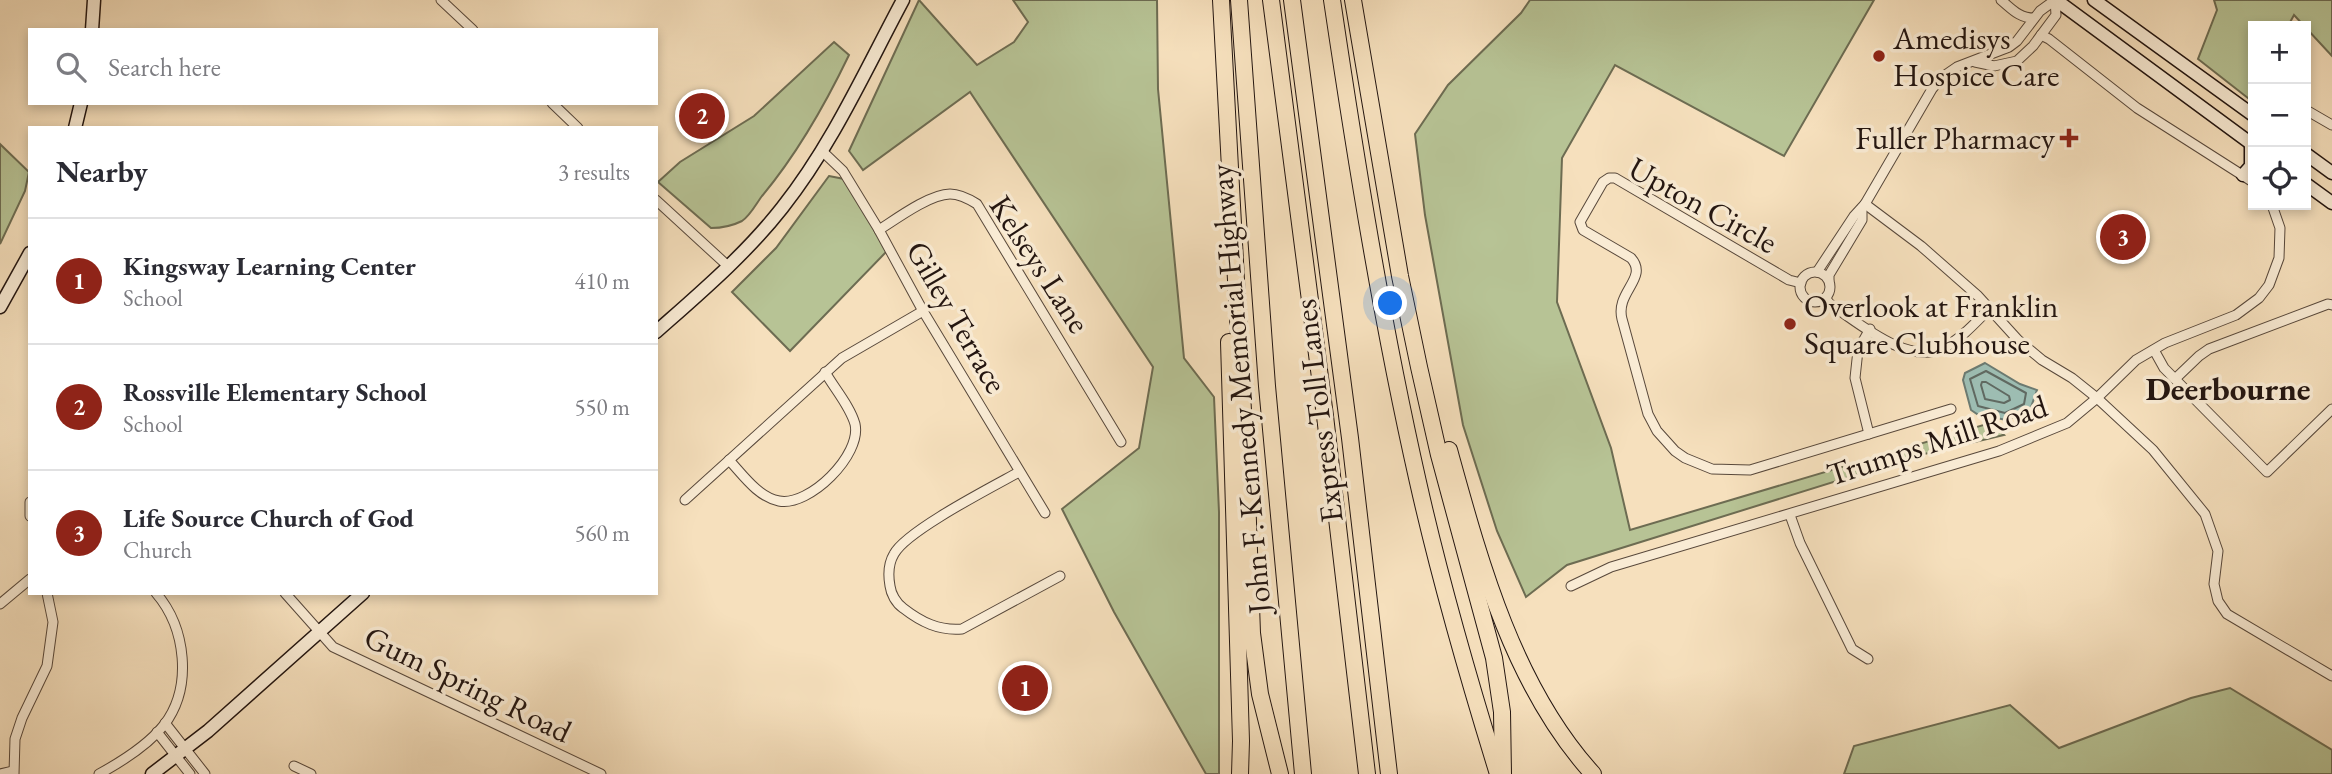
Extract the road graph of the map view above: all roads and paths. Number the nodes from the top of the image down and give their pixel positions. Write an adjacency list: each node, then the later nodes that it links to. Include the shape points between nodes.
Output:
1 (94, 0): 14 (main road)
2 (441, 0): 15 (street)
3 (903, 0): 26 (main road)
4 (1219, 0): 86 (highway); 87 (highway, via 1251,620 1260,694)
5 (1239, 0): 88 (highway, John F. Kennedy Memorial Highway, via 1268,397)
6 (1271, 0): 89 (highway, Express Toll Lanes)
7 (1292, 0): 90 (highway, Express Toll Lanes)
8 (1332, 0): 78 (highway, via 1397,386 1440,573)
9 (1353, 0): 36 (highway)
10 (2001, 0): 13 (street, via 2017,14)
11 (2056, 0): 25 (main road)
12 (2094, 0): 20 (main road)
13 (2034, 18): 16 (street, via 2055,0 2056,15); 17 (street, via 2009,47)
14 (92, 28)
15 (471, 28)
16 (2041, 35): 17 (street, via 2017,61 1994,66); 29 (street, via 2137,108)
17 (1975, 62): 33 (street, via 1957,67 1932,89)
18 (80, 105): 23 (main road)
19 (554, 105): 24 (street)
20 (2248, 111)
21 (2311, 113): 22 (street)
22 (2332, 125)
23 (75, 126)
24 (577, 126)
25 (2248, 141)
26 (822, 151): 35 (street, Gilley Terrace, via 843,171); 38 (main road, via 782,208)
27 (2311, 158): 28 (main road)
28 (2332, 173)
29 (2248, 178)
30 (2311, 188): 32 (main road)
31 (658, 202): 38 (street)
32 (2332, 203)
33 (1864, 206): 39 (street); 40 (street, via 1862,220); 45 (street, via 1921,246)
34 (2274, 210): 49 (street, Trumps Mill Road, via 2280,228 2279,258 2259,298 2236,315)
35 (879, 230): 46 (street, Gilley Terrace); 56 (street, Kelseys Lane, via 938,196 951,194 977,204)
36 (1395, 234): 78 (highway, via 1421,378 1490,640 1503,732); 91 (highway, via 1450,454 1512,642 1548,715)
37 (28, 257): 44 (main road)
38 (729, 267): 48 (main road)
39 (1818, 272): 40 (street); 41 (street, via 1805,276)
40 (1829, 281): 42 (street)
41 (1801, 283): 42 (street, via 1808,299 1817,302); 55 (street, Upton Circle, via 1615,178 1603,182 1580,222 1583,230 1631,258 1638,269 1620,311 1648,414 1675,451 1712,469 1750,470)
42 (1825, 298): 47 (street)
43 (2332, 305): 51 (street, via 2209,349)
44 (0, 307)
45 (1989, 309): 47 (street, via 1951,344 1925,353 1907,351); 52 (street, via 2031,352)
46 (923, 311): 50 (street); 58 (street, Gilley Terrace)
47 (1870, 329): 55 (street, via 1858,350 1854,378)
48 (658, 330)
49 (2154, 349): 51 (street); 52 (street, Trumps Mill Road)
50 (825, 372): 57 (street); 57 (street, via 855,423 856,434 849,456 832,474 808,495 780,501 760,492)
51 (2175, 379): 54 (street, via 2267,472)
52 (2097, 398): 61 (street, Trumps Mill Road, via 2067,423 2022,442); 72 (street, via 2152,450 2205,514 2218,551 2214,584 2227,614)
53 (1951, 409): 55 (street, Upton Circle)
54 (2332, 409)
55 (1869, 434)
56 (1121, 442)
57 (729, 460): 59 (street)
58 (1019, 472): 60 (street, Gilley Terrace); 62 (street, via 901,543 889,566 891,592 898,605 937,628 962,629)
59 (685, 500)
60 (1045, 513)
61 (1790, 515): 64 (street, Trumps Mill Road, via 1611,567); 71 (street, via 1852,649)
62 (1060, 576)
63 (28, 581): 69 (street)
64 (1571, 586)
65 (47, 595): 77 (street, via 52,622 47,666 15,739)
66 (157, 595): 73 (street, via 181,644 183,672)
67 (287, 595): 70 (street, Gum Spring Road)
68 (361, 595): 70 (main road)
69 (0, 604)
70 (319, 632): 75 (main road); 85 (street, Gum Spring Road, via 333,647)
71 (1868, 659)
72 (2332, 676)
73 (165, 723): 74 (street); 75 (street)
74 (157, 732): 75 (street); 80 (street)
75 (181, 753): 81 (main road); 82 (street); 83 (street)
76 (294, 766): 84 (street)
77 (13, 773): 79 (street)
78 (1499, 773)
79 (0, 774)
80 (99, 774)
81 (152, 774)
82 (190, 774)
83 (205, 774)
84 (311, 774)
85 (601, 774)
86 (1240, 774)
87 (1280, 774)
88 (1303, 774)
89 (1367, 774)
90 (1389, 774)
91 (1593, 774)

